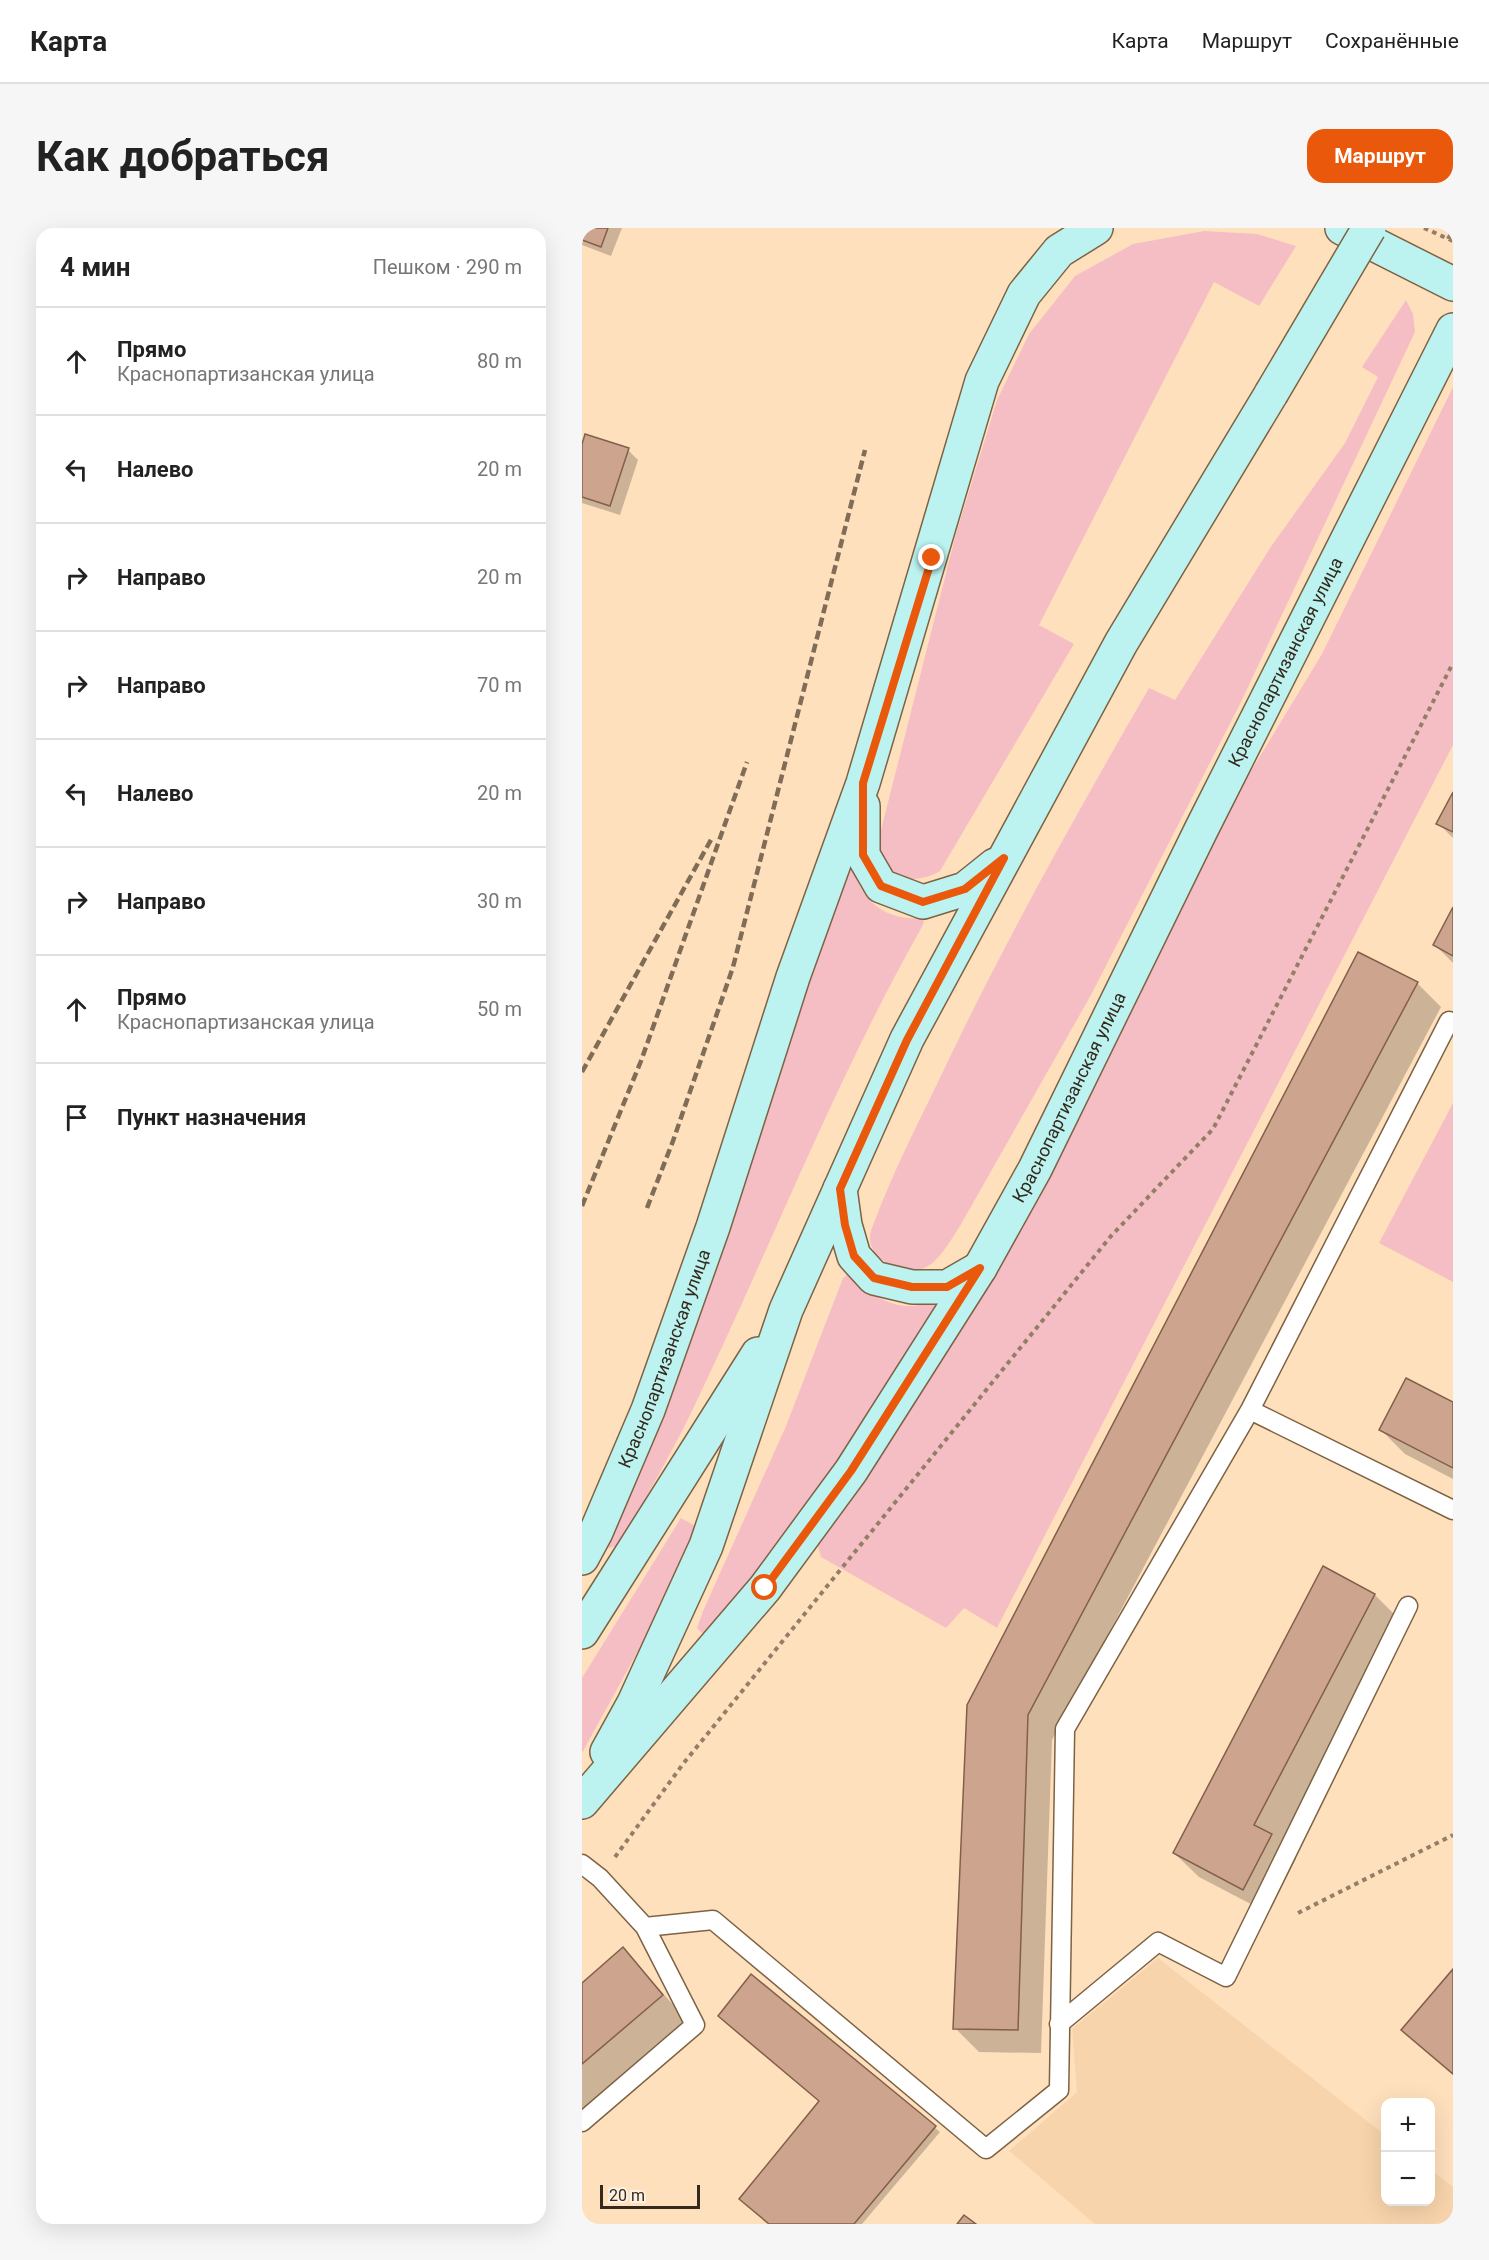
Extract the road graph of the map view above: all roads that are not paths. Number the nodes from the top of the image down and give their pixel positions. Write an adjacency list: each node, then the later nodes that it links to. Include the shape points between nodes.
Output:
1 (1096, 228): 6 (main road, Краснопартизанская улица, via 1059,251 1024,294 982,381)
2 (1342, 228): 4 (main road)
3 (1369, 228): 7 (main road, bridge, via 1121,643)
4 (1453, 284)
5 (1453, 330): 10 (main road, Краснопартизанская улица, via 1035,1169)
6 (863, 783): 7 (main road, via 863,855 881,886 923,902 965,889); 14 (main road, Краснопартизанская улица, via 792,977 713,1227 648,1410)
7 (1004, 858): 9 (main road, via 907,1040)
8 (1453, 1024): 12 (lane, via 1449,1021)
9 (840, 1189): 10 (main road, via 854,1256 874,1278 912,1287 947,1287); 11 (main road)
10 (980, 1268): 17 (main road, Краснопартизанская улица, via 851,1471 765,1588)
11 (786, 1310): 16 (main road); 17 (main road, via 706,1546 633,1703)
12 (1250, 1410): 13 (lane); 20 (lane, via 1065,1729)
13 (1453, 1510)
14 (582, 1558)
15 (1408, 1606): 20 (lane, via 1226,1977 1158,1942)
16 (582, 1632)
17 (582, 1800)
18 (582, 1864): 19 (lane)
19 (645, 1927): 20 (lane, via 712,1920 986,2149 1059,2090); 21 (lane, via 695,2025)
20 (1059, 2024)
21 (582, 2122)

